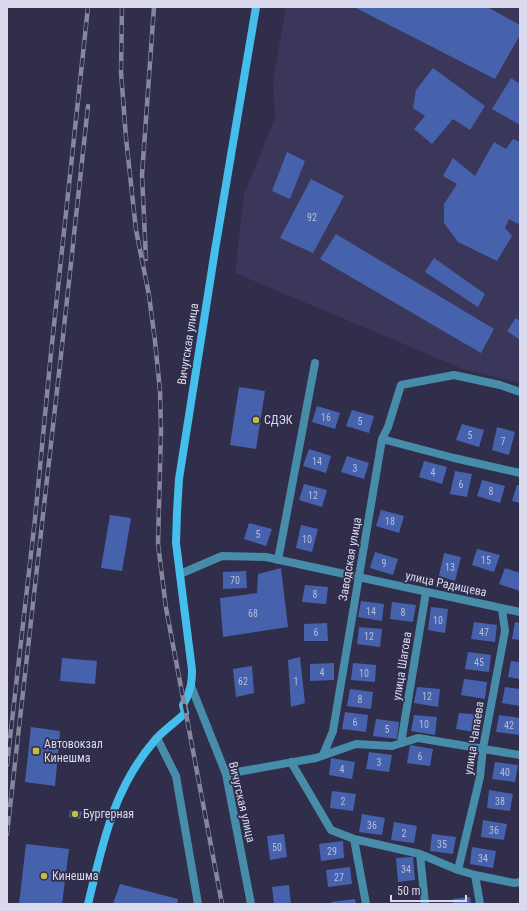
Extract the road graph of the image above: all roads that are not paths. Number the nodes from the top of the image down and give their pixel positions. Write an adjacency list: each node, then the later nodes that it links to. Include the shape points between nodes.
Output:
1 (256, 7): 7 (main road, Вичугская улица, via 179,479 176,544)
2 (315, 363): 6 (street)
3 (520, 392): 4 (street, Заводская улица, via 454,375 401,384)
4 (382, 439): 5 (street); 8 (street, Заводская улица)
5 (520, 473)
6 (278, 560): 7 (street, улица Радищева, via 266,557 222,556); 8 (street, улица Радищева)
7 (180, 574): 12 (main road, Вичугская улица, via 192,670)
8 (363, 578): 9 (street, улица Радищева); 17 (street, Заводская улица, via 333,731)
9 (426, 592): 10 (street, улица Радищева); 14 (street, улица Шагова)
10 (502, 608): 11 (street, улица Радищева); 15 (street, улица Чапаева, via 505,631)
11 (520, 612)
12 (191, 686): 13 (main road, Вичугская улица, via 183,704 186,713); 19 (street, Вичугская улица)
13 (157, 738): 25 (main road, Вичугская улица, via 128,778 111,816); 26 (street, via 176,776)
14 (401, 743): 15 (street, via 418,738); 17 (street, via 392,746 356,744)
15 (483, 748): 16 (street); 22 (street, улица Чапаева, via 480,777)
16 (520, 754)
17 (323, 755): 18 (street)
18 (291, 762): 19 (street); 20 (street, via 331,830)
19 (226, 774): 27 (street, Вичугская улица)
20 (354, 839): 21 (street); 28 (street)
21 (420, 854): 22 (street); 29 (street)
22 (458, 870): 23 (street)
23 (475, 875): 24 (street); 30 (street)
24 (520, 882)
25 (88, 904)
26 (198, 904)
27 (250, 904)
28 (366, 904)
29 (425, 904)
30 (480, 904)

